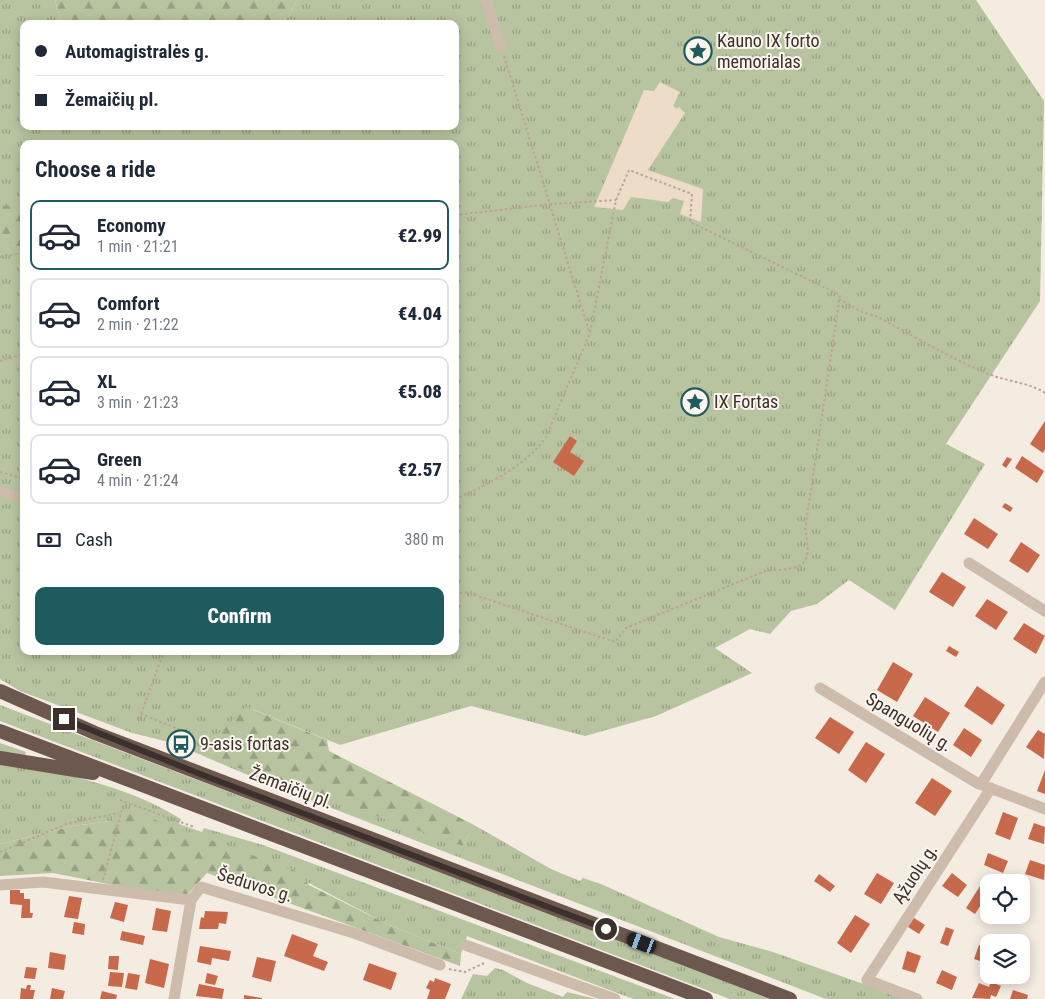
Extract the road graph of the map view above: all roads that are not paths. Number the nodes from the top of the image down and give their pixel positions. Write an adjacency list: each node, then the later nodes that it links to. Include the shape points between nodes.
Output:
1 (486, 0): 2 (street)
2 (501, 47)
3 (0, 491): 4 (street)
4 (20, 498)
5 (969, 563): 6 (street)
6 (1045, 611)
7 (1045, 682): 13 (street, Ąžuolų g.)
8 (820, 688): 13 (street, Spanguolių g.)
9 (0, 691): 22 (highway, Žemaičių pl., via 95,733)
10 (0, 731): 12 (highway)
11 (0, 758): 12 (highway)
12 (127, 779): 21 (highway)
13 (986, 786): 14 (street, Spanguolių g.); 23 (street, Ąžuolų g., via 867,980)
14 (1045, 809)
15 (0, 885): 16 (street, via 43,882)
16 (191, 900): 18 (street, Šeduvos g., via 201,887 354,933); 19 (street)
17 (465, 945): 20 (street)
18 (440, 965)
19 (174, 999)
20 (615, 999)
21 (706, 999)
22 (790, 999)
23 (917, 999)

